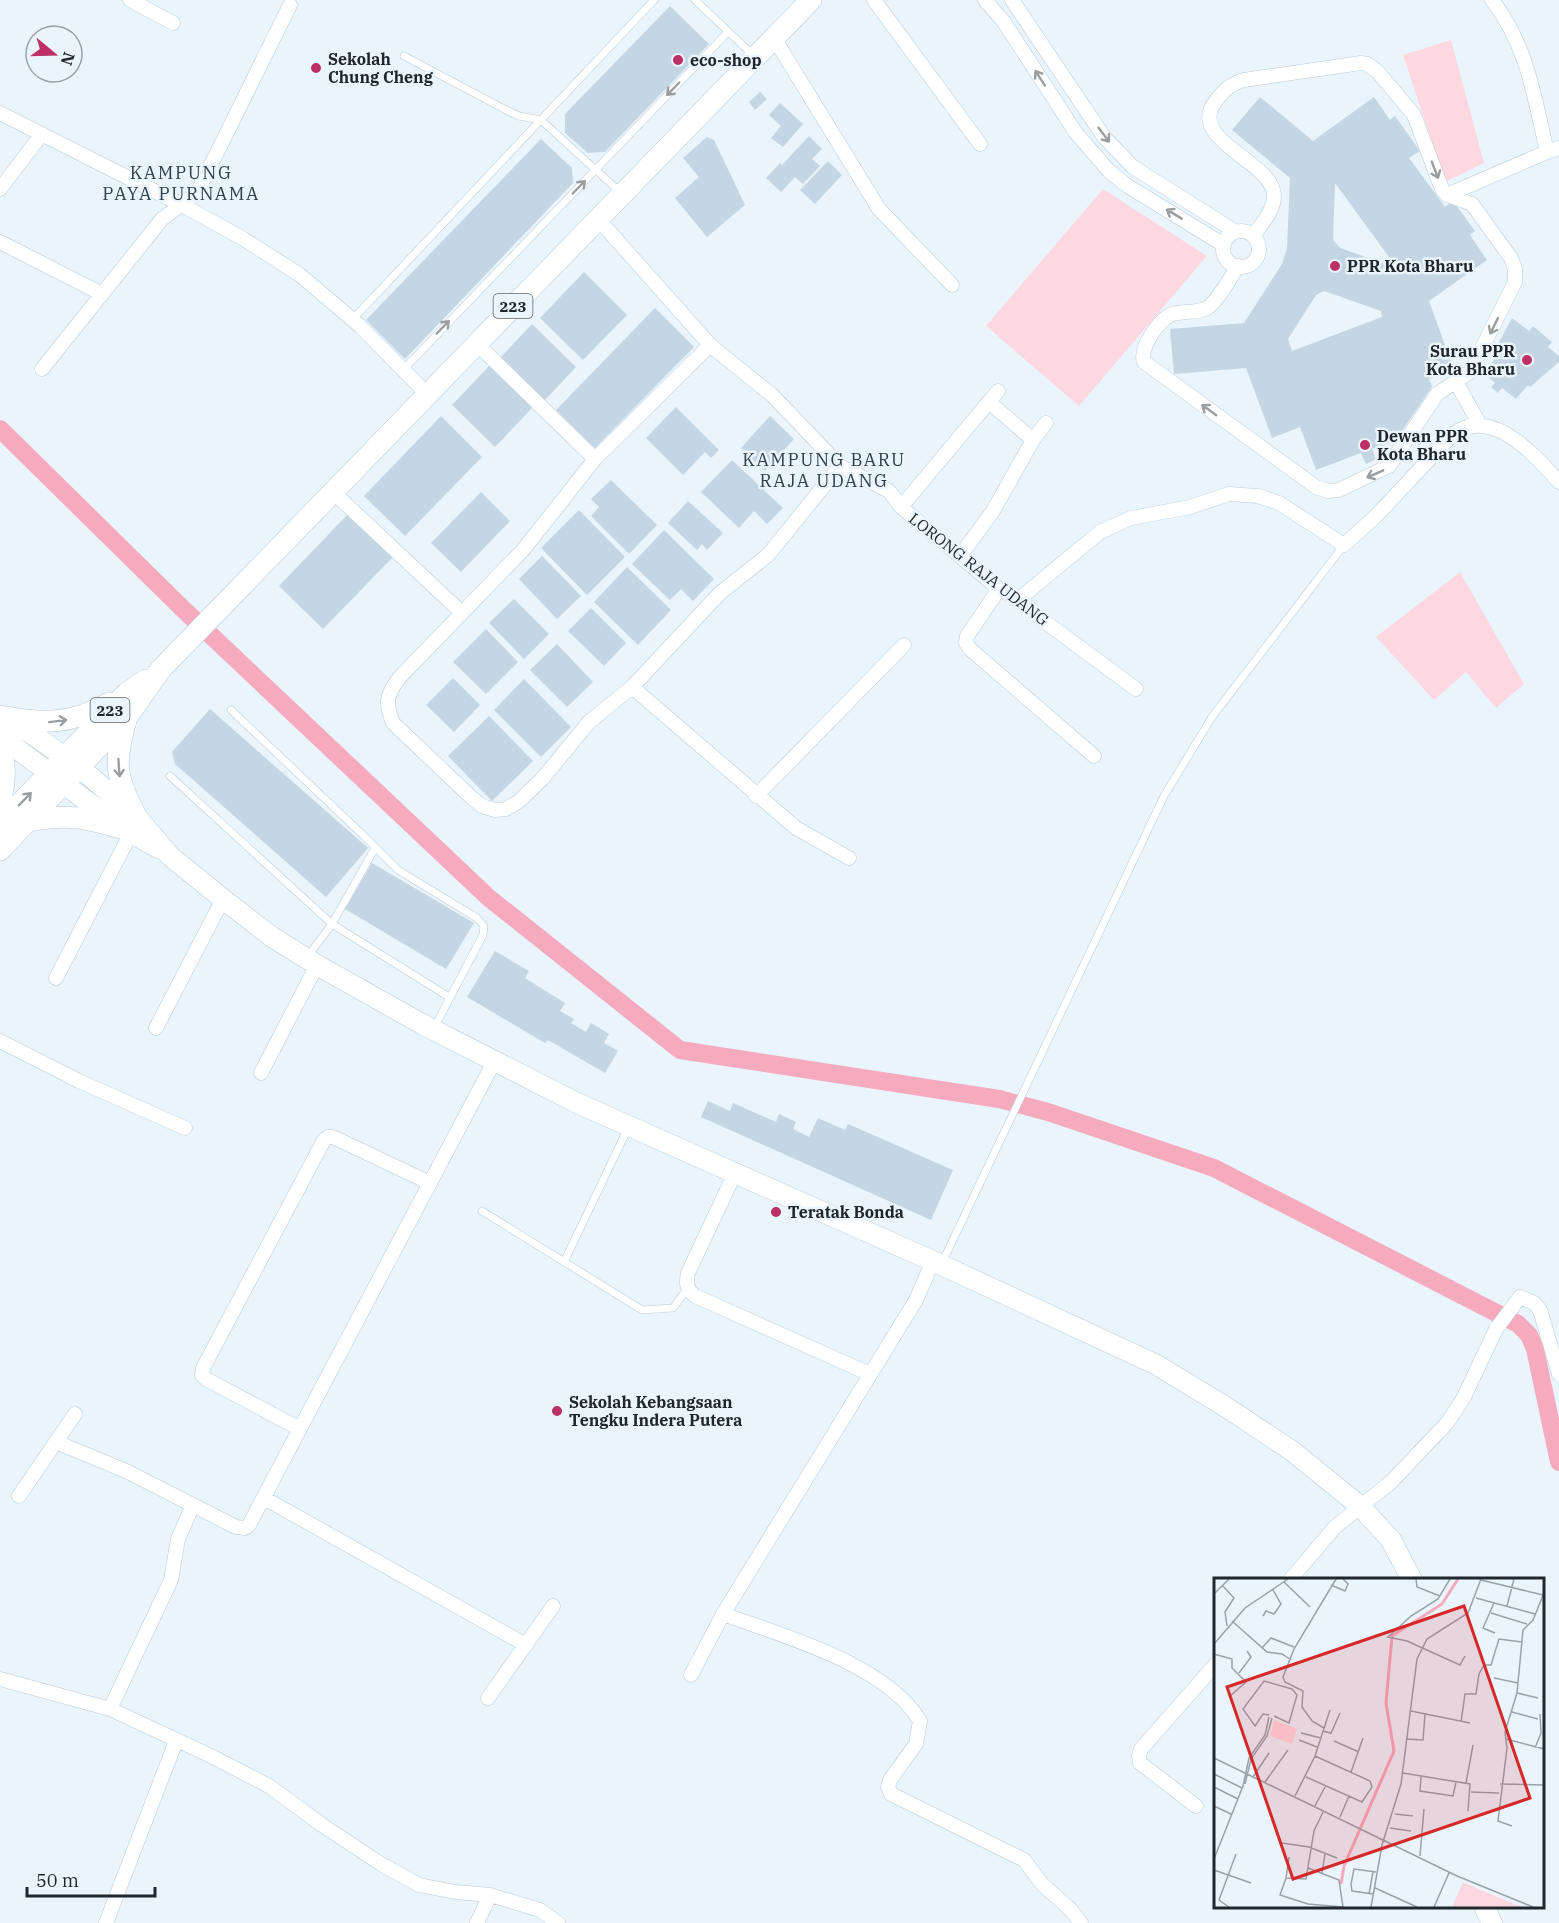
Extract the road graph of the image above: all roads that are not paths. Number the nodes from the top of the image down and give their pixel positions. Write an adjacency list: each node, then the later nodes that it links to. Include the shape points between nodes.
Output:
1 (130, 0): 10 (street)
2 (654, 0): 16 (lane)
3 (695, 0): 11 (lane)
4 (811, 0): 12 (main road, 223)
5 (874, 0): 18 (street)
6 (985, 0): 29 (street, one-way to 6, via 1108,171 1076,133 1004,22)
7 (1012, 0): 26 (street, one-way to 26, via 1119,154 1133,167)
8 (1492, 0): 19 (street, via 1508,20 1525,59)
9 (290, 5): 24 (street, via 197,193)
10 (173, 23)
11 (728, 32): 14 (lane); 20 (lane, one-way to 20)
12 (774, 38): 14 (main road, 223); 31 (street, via 879,209)
13 (404, 56): 16 (lane, via 519,116)
14 (755, 57): 22 (main road, 223)
15 (0, 113): 17 (street)
16 (541, 120): 20 (lane); 33 (lane)
17 (42, 134): 21 (street); 24 (street)
18 (980, 144)
19 (1553, 150): 23 (street)
20 (595, 170): 22 (lane); 37 (lane, one-way to 20)
21 (0, 189)
22 (622, 194): 25 (main road, 223)
23 (1447, 195): 27 (street, one-way to 23, via 1269,212 1274,192 1263,174 1216,135 1209,120 1209,112 1228,87 1244,80 1361,63 1373,67 1414,115); 38 (street, one-way to 38, via 1472,204 1515,269 1515,282 1475,364)
24 (182, 205): 32 (street, via 162,219); 33 (street, via 300,275)
25 (598, 219): 34 (main road, 223); 35 (street, LORONG RAJA UDANG)
26 (1236, 232): 27 (street); 29 (street)
27 (1253, 236): 30 (street, via 1259,246 1257,257 1249,265)
28 (0, 242): 32 (street)
29 (1224, 245): 30 (street, via 1228,261)
30 (1238, 266): 38 (street, one-way to 30, via 1437,394 1385,470 1340,490 1322,490 1148,366 1142,356 1145,345 1170,315 1206,309)
31 (952, 285)
32 (102, 294): 36 (street)
33 (352, 320): 37 (street)
34 (477, 344): 39 (main road, 223); 43 (street)
35 (710, 345): 43 (street); 44 (street, LORONG RAJA UDANG, via 773,396)
36 (42, 369)
37 (403, 370): 39 (street)
38 (1456, 382): 41 (street)
39 (428, 394): 46 (main road, 223)
40 (1046, 423): 42 (street)
41 (1480, 425): 45 (street, via 1522,443); 48 (street, via 1462,427 1453,434)
42 (1033, 440): 47 (street, via 993,397); 49 (street, via 993,511)
43 (595, 459): 52 (street, via 524,550)
44 (840, 466): 47 (street, LORONG RAJA UDANG, via 889,491); 55 (street, via 768,555 720,593)
45 (1559, 482)
46 (333, 492): 52 (street); 54 (main road, 223)
47 (901, 507): 49 (street, LORONG RAJA UDANG)
48 (1344, 545): 51 (street, via 1279,503 1258,496 1229,494 1190,507 1131,518 1100,532); 91 (lane, via 1212,717 1164,796 998,1146)
49 (960, 556): 50 (street, LORONG RAJA UDANG)
50 (999, 589): 51 (street, LORONG RAJA UDANG); 63 (street, via 966,643)
51 (1019, 599): 56 (street, LORONG RAJA UDANG)
52 (462, 613): 55 (street, via 399,678 387,699 388,710 393,723 482,806 506,809 518,802 589,722)
53 (904, 645): 67 (street)
54 (161, 669): 57 (main road, 223); 60 (main road, 223)
55 (632, 687): 67 (street)
56 (1136, 689)
57 (127, 693): 59 (main road, one-way to 57, via 58,722 90,714); 64 (main road, 223)
58 (231, 710): 72 (lane)
59 (0, 717): 64 (main road)
60 (127, 717): 64 (main road, 223); 71 (main road, one-way to 71, via 118,773)
61 (0, 732): 66 (main road)
62 (0, 745): 68 (main road, via 5,760 5,785)
63 (1095, 756)
64 (72, 762): 66 (main road); 71 (main road)
65 (170, 776): 76 (lane)
66 (57, 778): 69 (main road); 70 (main road, one-way to 66); 71 (main road)
67 (756, 796): 74 (street, via 796,828)
68 (0, 801)
69 (28, 821): 71 (main road, via 72,816); 73 (main road)
70 (0, 824)
71 (130, 826): 75 (main road); 78 (street)
72 (375, 848): 76 (lane); 79 (lane, via 398,870 484,926 483,935)
73 (0, 850)
74 (849, 858)
75 (223, 899): 77 (main road); 80 (street)
76 (332, 924): 77 (lane); 79 (lane)
77 (312, 962): 81 (main road); 84 (street)
78 (56, 978)
79 (449, 997): 81 (lane)
80 (156, 1028)
81 (433, 1030): 83 (main road)
82 (0, 1041): 86 (street)
83 (494, 1062): 85 (main road); 88 (street)
84 (261, 1072)
85 (629, 1125): 87 (main road); 90 (lane)
86 (185, 1128)
87 (735, 1173): 91 (main road); 92 (street, via 688,1273)
88 (430, 1183): 96 (street); 96 (street, via 328,1137 272,1235 202,1375)
89 (482, 1211): 90 (lane)
90 (564, 1262): 92 (lane, via 642,1310 673,1308)
91 (937, 1263): 93 (street); 101 (main road, via 1156,1365 1292,1451)
92 (687, 1289): 93 (street)
93 (870, 1374): 105 (street)
94 (1559, 1374): 101 (street, via 1540,1311 1534,1303 1520,1297 1496,1329 1448,1422 1391,1482)
95 (75, 1414): 97 (street)
96 (300, 1429): 99 (street)
97 (56, 1442): 98 (street); 100 (street)
98 (19, 1496)
99 (264, 1498): 100 (street, via 249,1525 240,1529); 106 (street)
100 (193, 1505): 111 (street, via 178,1539 171,1580)
101 (1360, 1506): 102 (street, via 1335,1527); 103 (main road, via 1391,1540)
102 (1292, 1578)
103 (1411, 1578)
104 (553, 1606): 106 (street)
105 (723, 1614): 108 (street); 119 (street, via 842,1659 881,1681 913,1709 920,1721 916,1744 890,1780 891,1794 1024,1860)
106 (526, 1645): 110 (street)
107 (1214, 1665): 113 (street, via 1139,1756 1140,1763)
108 (691, 1675)
109 (0, 1679): 111 (street)
110 (488, 1698)
111 (110, 1709): 112 (street)
112 (176, 1741): 114 (street, via 269,1786 381,1864 419,1885); 116 (street)
113 (1196, 1806)
114 (490, 1894): 117 (street); 118 (street, via 540,1910)
115 (1485, 1908): 120 (main road)
116 (106, 1923)
117 (477, 1923)
118 (558, 1923)
119 (1081, 1923)
120 (1492, 1923)

